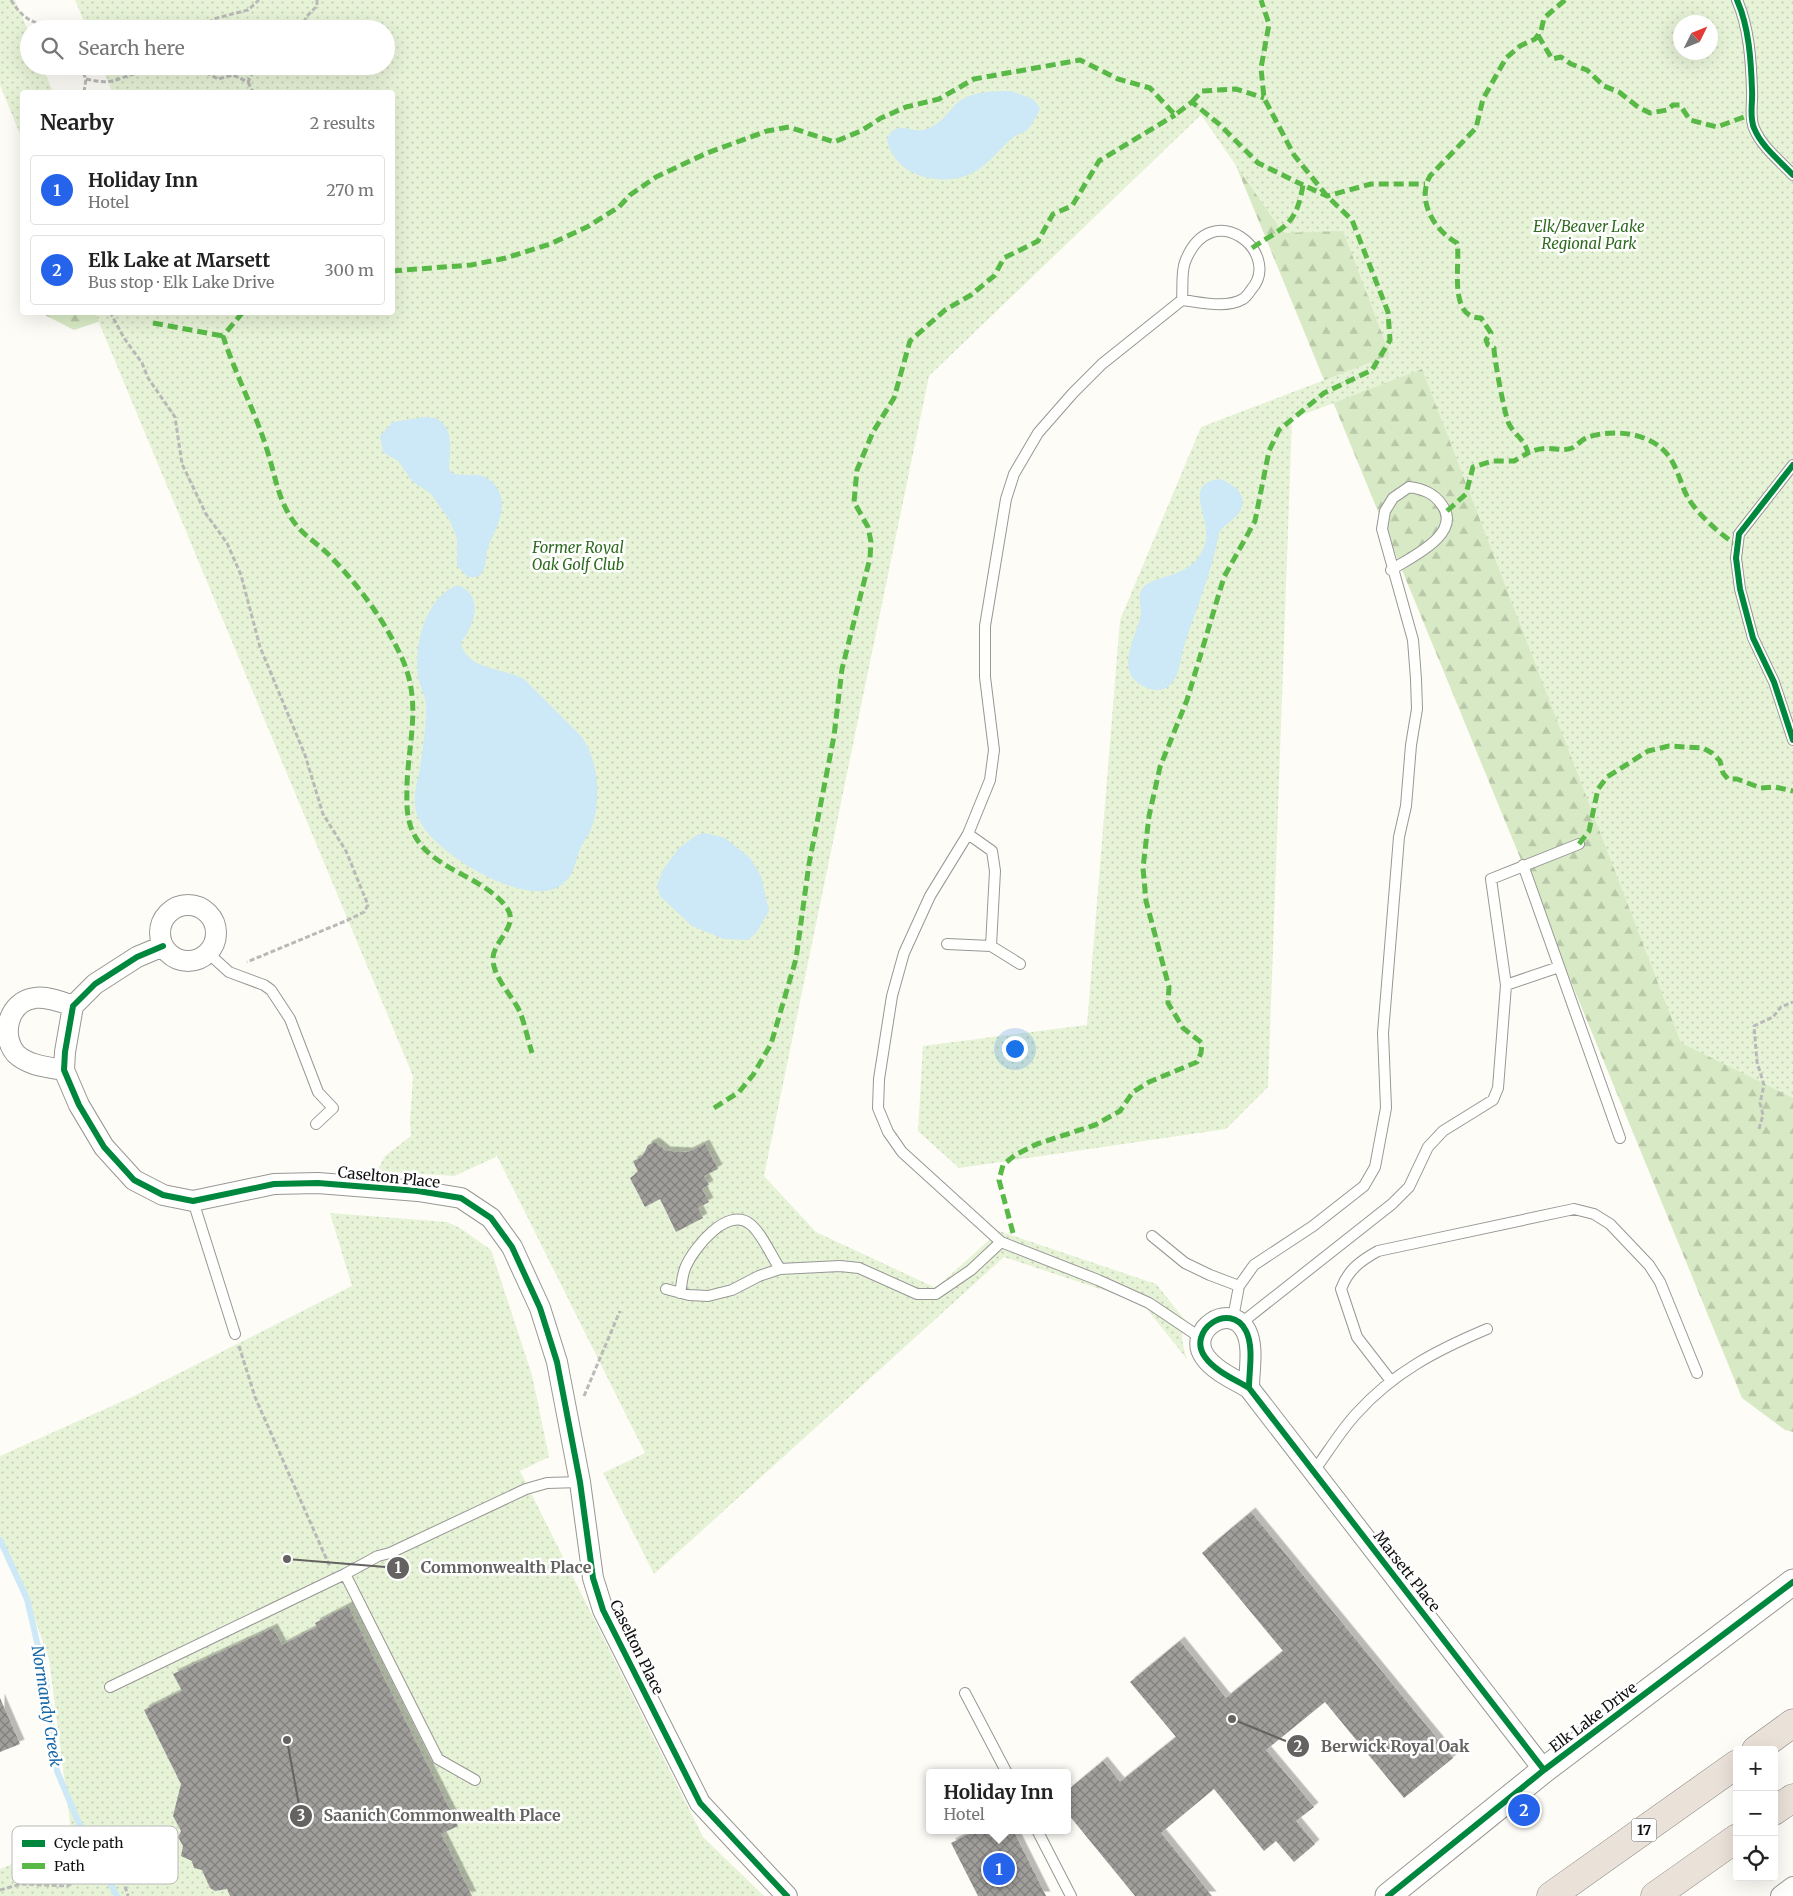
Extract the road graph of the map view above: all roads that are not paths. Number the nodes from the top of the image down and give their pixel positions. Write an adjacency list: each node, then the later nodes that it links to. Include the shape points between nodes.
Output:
1 (1736, 0): 2 (lane, via 1744,16 1752,69 1753,127 1763,143)
2 (1793, 174)
3 (1182, 300): 3 (lane, via 1222,304 1243,299 1256,284 1261,267 1252,248 1239,235 1224,229 1206,234 1194,244 1184,263); 7 (lane, via 1102,364 1072,393 1038,433 1014,474 1006,499 985,626 985,677 994,750 990,780)
4 (1793, 465): 6 (lane, via 1739,534 1736,558 1740,589 1753,638 1774,682)
5 (1392, 570): 5 (lane, via 1439,537 1448,524 1447,511 1439,499 1424,489 1409,487 1393,498 1385,511 1382,530); 25 (lane, via 1413,640 1417,709 1398,846 1383,1033 1386,1108 1381,1139 1375,1167 1364,1186 1313,1226 1254,1265)
6 (1793, 740)
7 (968, 834): 12 (lane, via 992,851 995,871); 23 (lane, via 930,896 904,953 892,996 879,1079 878,1108 888,1132 902,1152)
8 (1579, 844): 9 (lane)
9 (1523, 865): 15 (lane); 16 (lane, via 1491,879)
10 (947, 944): 12 (lane)
11 (163, 946): 13 (street, via 171,956 184,961 197,960); 13 (street, via 159,932 163,919 172,909 185,904 199,906 210,914 216,927 215,941); 17 (street, via 137,957 94,984)
12 (991, 946): 14 (lane)
13 (208, 953): 19 (lane, via 229,972 264,985 282,1006 315,1087 333,1108)
14 (1020, 964)
15 (1559, 967): 16 (lane); 20 (lane)
16 (1506, 985): 28 (lane, via 1498,1088 1493,1100 1443,1131 1428,1147 1409,1187 1392,1204)
17 (73, 1006): 18 (street, Caselton Place, via 64,1052); 18 (street, via 34,998 14,1010 6,1033 8,1044 24,1060)
18 (64, 1070): 21 (street, Caselton Place, via 79,1106 104,1147 134,1180 163,1195)
19 (316, 1124)
20 (1620, 1138)
21 (192, 1201): 30 (lane); 36 (street, Caselton Place, via 274,1184 318,1182 461,1198 491,1218 512,1247 540,1308 557,1362)
22 (1152, 1236): 25 (lane, via 1185,1263)
23 (1001, 1242): 24 (lane, via 971,1270 936,1294 917,1294 859,1268); 31 (lane, via 1149,1303)
24 (780, 1269): 27 (lane, via 732,1290 708,1296); 27 (lane, via 750,1224 736,1219 720,1224 692,1254)
25 (1239, 1286): 28 (lane)
26 (666, 1289): 27 (lane)
27 (680, 1293)
28 (1237, 1321): 31 (street, via 1221,1318 1210,1322); 34 (street, via 1246,1329 1250,1342)
29 (1487, 1329): 33 (lane, via 1440,1348)
30 (235, 1334)
31 (1201, 1338): 34 (street, Marsett Place, via 1204,1355 1212,1365)
32 (1697, 1373): 33 (lane, via 1660,1282 1649,1265 1610,1224 1594,1214 1574,1209 1378,1251 1346,1275 1340,1289 1357,1338)
33 (1391, 1381): 35 (lane, via 1357,1413)
34 (1248, 1388): 35 (street, Marsett Place)
35 (1314, 1471): 45 (street, Marsett Place)
36 (580, 1482): 37 (lane, via 547,1483 526,1489); 52 (street, Caselton Place, via 593,1578 603,1610 700,1803)
37 (345, 1574): 39 (lane); 46 (lane, via 438,1759)
38 (1793, 1582): 45 (street, Elk Lake Drive)
39 (110, 1687)
40 (965, 1693): 44 (lane)
41 (1793, 1723): 42 (highway)
42 (1761, 1746)
43 (1733, 1767): 55 (highway, 17)
44 (1005, 1769)
45 (1544, 1770): 54 (street, Elk Lake Drive)
46 (475, 1780)
47 (1793, 1798): 48 (highway)
48 (1778, 1808)
49 (1039, 1834): 53 (lane)
50 (1733, 1841): 56 (highway)
51 (1793, 1887): 57 (street)
52 (787, 1896)
53 (1071, 1896)
54 (1388, 1896)
55 (1551, 1896)
56 (1655, 1896)
57 (1781, 1896)

